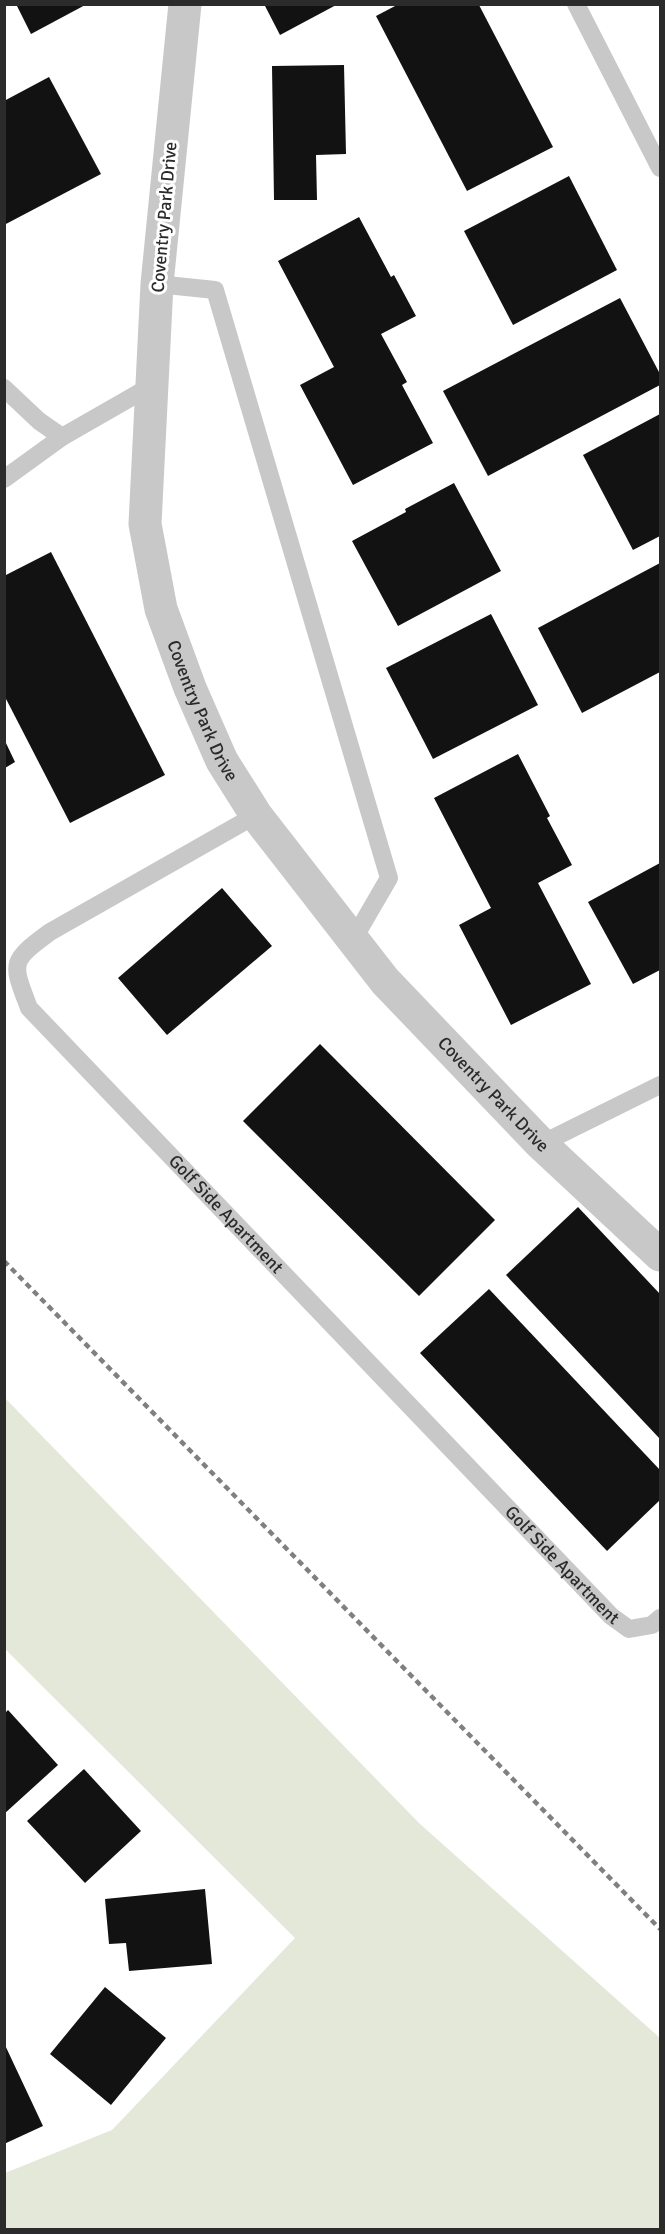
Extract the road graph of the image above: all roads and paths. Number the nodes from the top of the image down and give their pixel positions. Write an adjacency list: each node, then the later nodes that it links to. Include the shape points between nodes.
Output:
1 (185, 4): 4 (street, Coventry Park Drive)
2 (576, 4): 3 (lane)
3 (660, 168)
4 (157, 284): 5 (street, Coventry Park Drive); 10 (lane, via 215,290 389,878)
5 (151, 386): 7 (lane); 9 (street, Coventry Park Drive, via 145,524 161,609 222,761)
6 (4, 388): 7 (lane)
7 (62, 437): 8 (lane)
8 (4, 479)
9 (256, 815): 10 (street, Coventry Park Drive); 14 (lane, Golf Side Apartment, via 50,932 22,952 16,972 29,1008 611,1616 629,1629 652,1625)
10 (353, 940): 12 (street, Coventry Park Drive, via 385,981)
11 (660, 1085): 12 (lane)
12 (541, 1144): 13 (street, Coventry Park Drive)
13 (660, 1255)
14 (660, 1618)

